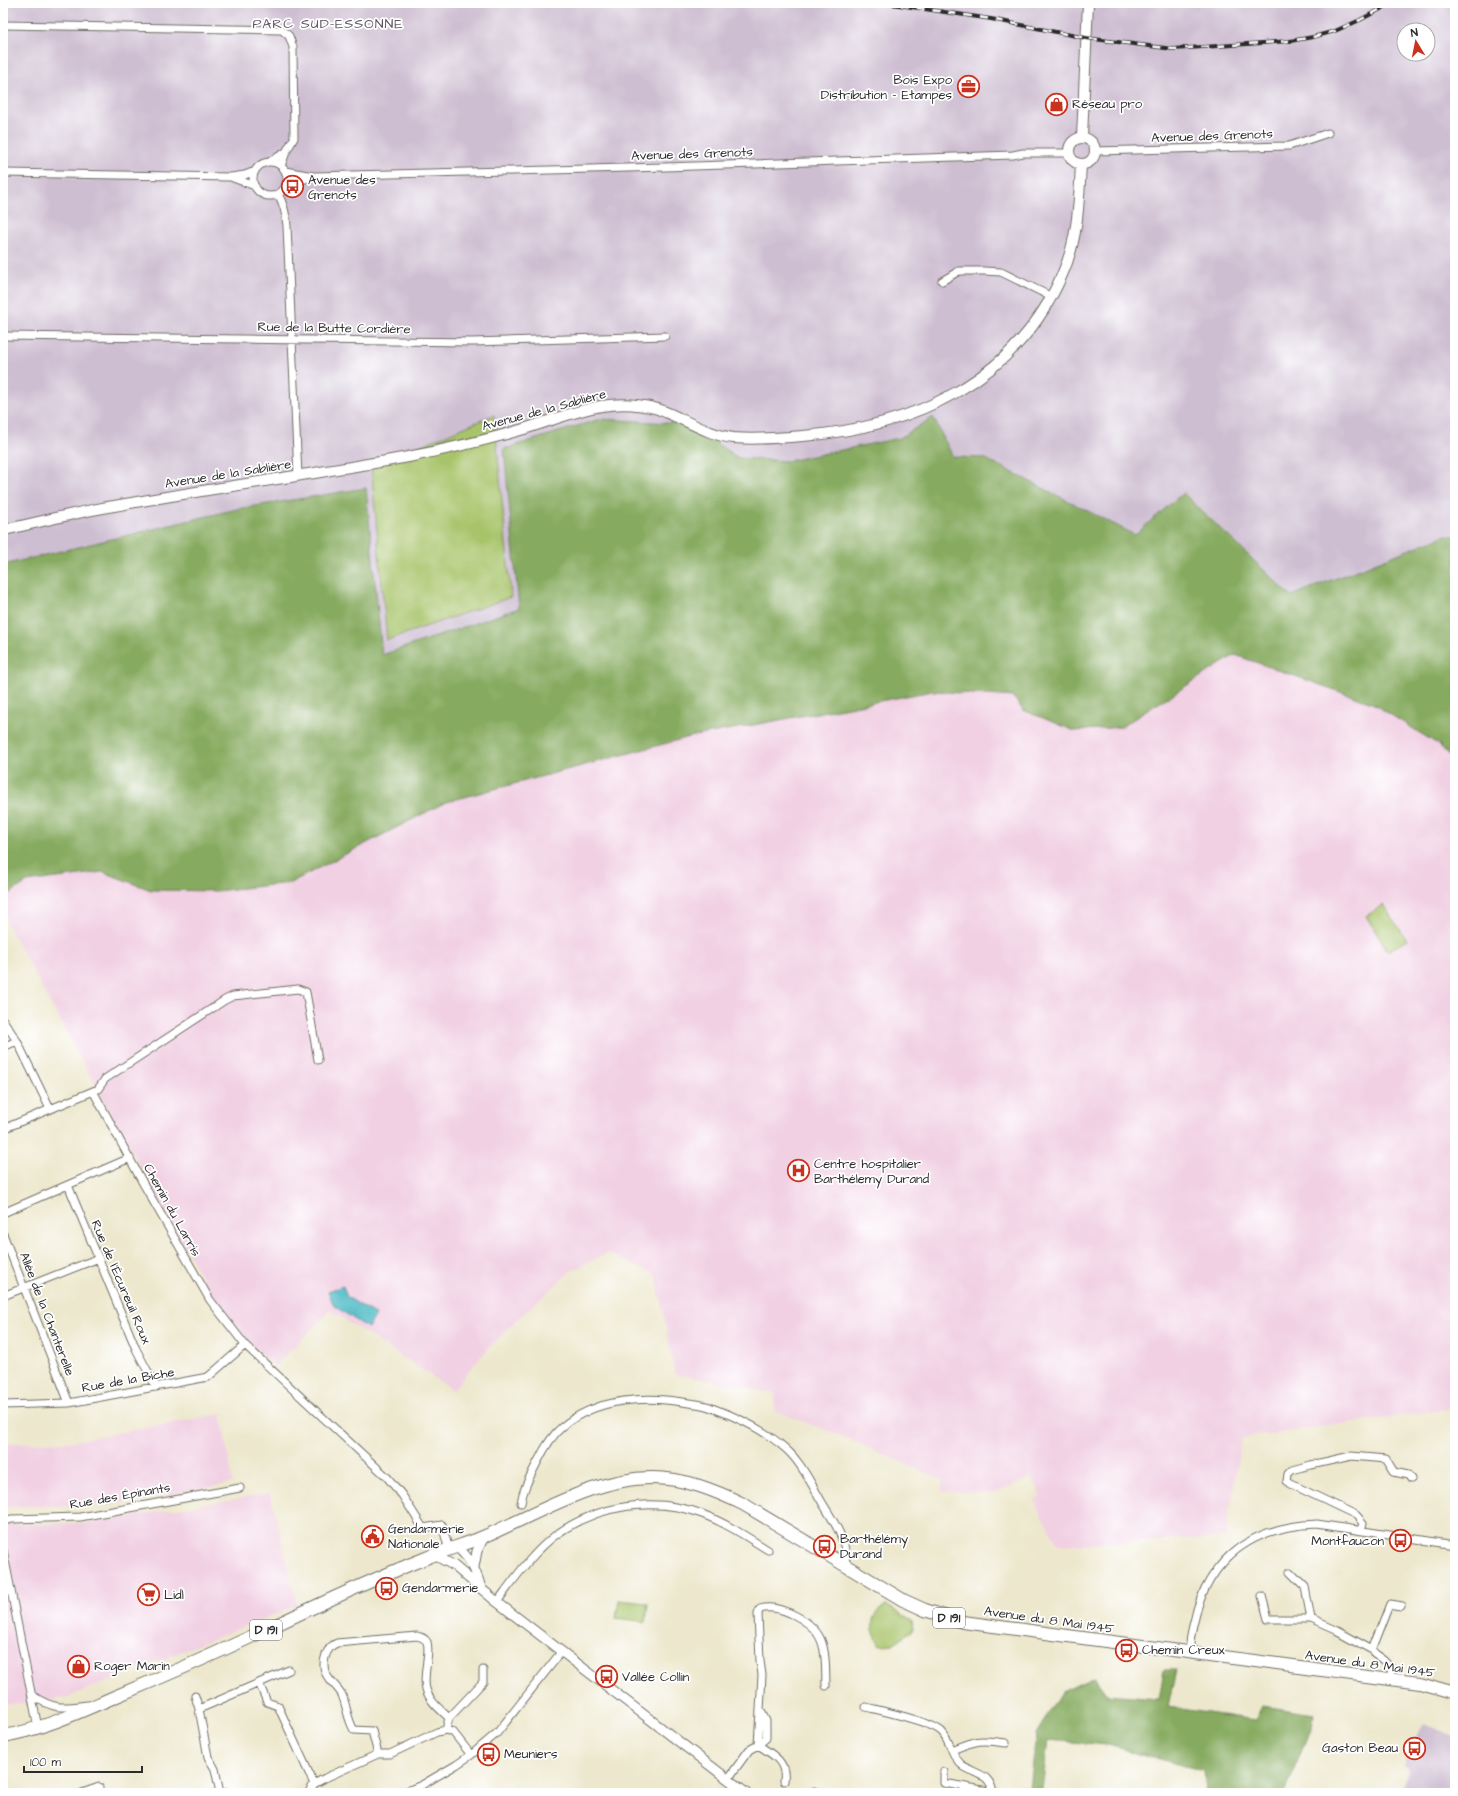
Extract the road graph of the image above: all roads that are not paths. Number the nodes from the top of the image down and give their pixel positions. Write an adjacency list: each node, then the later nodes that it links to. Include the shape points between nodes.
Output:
1 (1088, 3): 4 (main road)
2 (3, 25): 6 (street, via 282,30 289,36 293,47 294,138)
3 (1328, 132): 5 (street, Avenue des Grenots, via 1289,146)
4 (1082, 138): 5 (main road, via 1092,142); 7 (main road, via 1073,141)
5 (1095, 151): 9 (main road, via 1092,159)
6 (286, 152): 8 (street); 10 (street)
7 (1069, 153): 9 (main road, via 1074,162); 13 (street, Avenue des Grenots)
8 (269, 162): 10 (street); 11 (street)
9 (1081, 164): 19 (main road, Avenue de la Sablière, via 1078,215 1073,244)
10 (283, 169): 13 (street, Avenue des Grenots); 15 (street, via 287,179)
11 (255, 171): 14 (street); 16 (street)
12 (3, 173): 14 (street)
13 (315, 176): 15 (street, Avenue des Grenots)
14 (231, 177): 16 (street)
15 (286, 185): 17 (street)
16 (254, 186): 17 (street, via 268,196)
17 (278, 194): 22 (street, via 286,211)
18 (942, 281): 19 (street, via 958,271 1001,272)
19 (1052, 297): 23 (main road, Avenue de la Sablière, via 1041,317 1024,338 978,380 928,406 860,428 826,434 765,439 731,438 705,430 660,410 646,406 615,404 411,457)
20 (3, 336): 22 (street, Rue de la Butte Cordière)
21 (665, 336): 22 (street, Rue de la Butte Cordière, via 472,342)
22 (291, 340): 23 (street)
23 (298, 476): 24 (main road, Avenue de la Sablière, via 111,506)
24 (3, 530)
25 (3, 1020): 26 (street)
26 (17, 1041): 27 (street); 30 (street)
27 (3, 1047)
28 (318, 1060): 29 (street, via 306,992 298,989 233,996 105,1079 98,1089)
29 (93, 1091): 30 (street); 32 (street, Chemin du Larris)
30 (50, 1109): 31 (street)
31 (3, 1129)
32 (130, 1158): 33 (street); 39 (street, Chemin du Larris, via 206,1294)
33 (68, 1185): 34 (street); 36 (street, Rue de l'Écureuil Roux)
34 (3, 1213)
35 (3, 1234): 37 (street, Allée de la Chanterelle)
36 (98, 1258): 37 (street); 40 (street, Rue de l'Écureuil Roux, via 136,1349)
37 (24, 1288): 38 (street); 41 (street, Allée de la Chanterelle)
38 (3, 1296)
39 (245, 1345): 40 (street, Rue de la Biche, via 208,1377); 50 (street, Chemin du Larris, via 387,1477 423,1528 442,1525)
40 (156, 1387): 41 (street, Rue de la Biche)
41 (69, 1403): 42 (street, Rue de la Biche)
42 (3, 1405)
43 (1411, 1479): 47 (street, via 1408,1475 1394,1472 1386,1459 1360,1456 1292,1470 1288,1474 1287,1481 1291,1484 1356,1515 1363,1522)
44 (240, 1488): 46 (street, Rue des Épinants, via 80,1517)
45 (521, 1503): 55 (street, via 529,1477 547,1445 561,1427 576,1417 596,1408 643,1399 711,1407 760,1431 788,1450 841,1536 846,1555)
46 (3, 1521)
47 (1361, 1530): 49 (street); 65 (street, via 1317,1524 1295,1525 1257,1536 1240,1547 1227,1558 1206,1585 1191,1629)
48 (484, 1536): 50 (main road, Avenue du 8 Mai 1945 / D 191); 55 (main road, Avenue du 8 Mai 1945 / D 191, via 590,1490 632,1479 673,1479 705,1487 743,1504); 56 (street, via 477,1551)
49 (1455, 1545)
50 (453, 1548): 53 (main road, Avenue du 8 Mai 1945 / D 191); 54 (street); 56 (street, via 468,1556)
51 (3, 1550): 72 (street)
52 (768, 1550): 60 (street, via 722,1522 679,1507 653,1504 611,1509 589,1516 557,1534 526,1564)
53 (434, 1555): 54 (street); 74 (main road, Avenue du 8 Mai 1945 / D 191)
54 (454, 1565): 58 (street)
55 (845, 1565): 65 (main road, Avenue du 8 Mai 1945 / D 191, via 903,1600 963,1622)
56 (474, 1567): 58 (street)
57 (1290, 1572): 62 (street, via 1304,1587)
58 (482, 1588): 60 (street)
59 (1262, 1596): 62 (street, via 1268,1619)
60 (497, 1602): 64 (street)
61 (1403, 1606): 63 (street, via 1390,1604)
62 (1312, 1619): 63 (street)
63 (1372, 1650): 68 (street, via 1393,1667)
64 (562, 1651): 85 (street, via 497,1733); 87 (street)
65 (1189, 1653): 68 (main road, Avenue du 8 Mai 1945 / D 191)
66 (289, 1670): 69 (street)
67 (483, 1670): 77 (street, via 483,1682)
68 (1391, 1680): 71 (main road, Avenue du 8 Mai 1945 / D 191, via 1419,1683)
69 (259, 1683): 76 (street); 89 (street, via 267,1702 278,1706)
70 (826, 1686): 82 (street, via 824,1646 820,1635 798,1617 772,1607 760,1609 758,1614 762,1675 761,1711 766,1721 766,1738)
71 (1455, 1693)
72 (33, 1696): 74 (street, via 49,1706); 78 (street)
73 (195, 1696): 76 (street)
74 (98, 1704): 78 (main road, Avenue du 8 Mai 1945 / D 191)
75 (866, 1707): 83 (street, via 929,1724 941,1730)
76 (199, 1709): 93 (street, via 208,1757 215,1769)
77 (449, 1718): 79 (street); 84 (street, via 429,1698 425,1674 428,1647 424,1638 417,1636 330,1645 326,1652 326,1673 342,1694 354,1730 372,1731)
78 (38, 1728): 80 (main road, Avenue du 8 Mai 1945 / D 191)
79 (446, 1730): 84 (street, via 390,1754); 85 (street, via 453,1732)
80 (3, 1736)
81 (1006, 1743): 83 (street, via 984,1740)
82 (758, 1745): 87 (street, via 749,1750); 88 (street, via 777,1758 783,1766)
83 (952, 1750): 91 (street, via 962,1765 985,1776)
84 (378, 1754): 89 (street)
85 (472, 1755): 96 (street, via 440,1775)
86 (944, 1772): 91 (street, via 944,1783)
87 (728, 1779): 97 (street)
88 (784, 1781)
89 (314, 1784): 95 (street)
90 (99, 1787): 92 (street)
91 (993, 1792)
92 (82, 1793)
93 (220, 1793): 94 (street)
94 (230, 1793)
95 (308, 1793)
96 (402, 1793)
97 (746, 1793)

